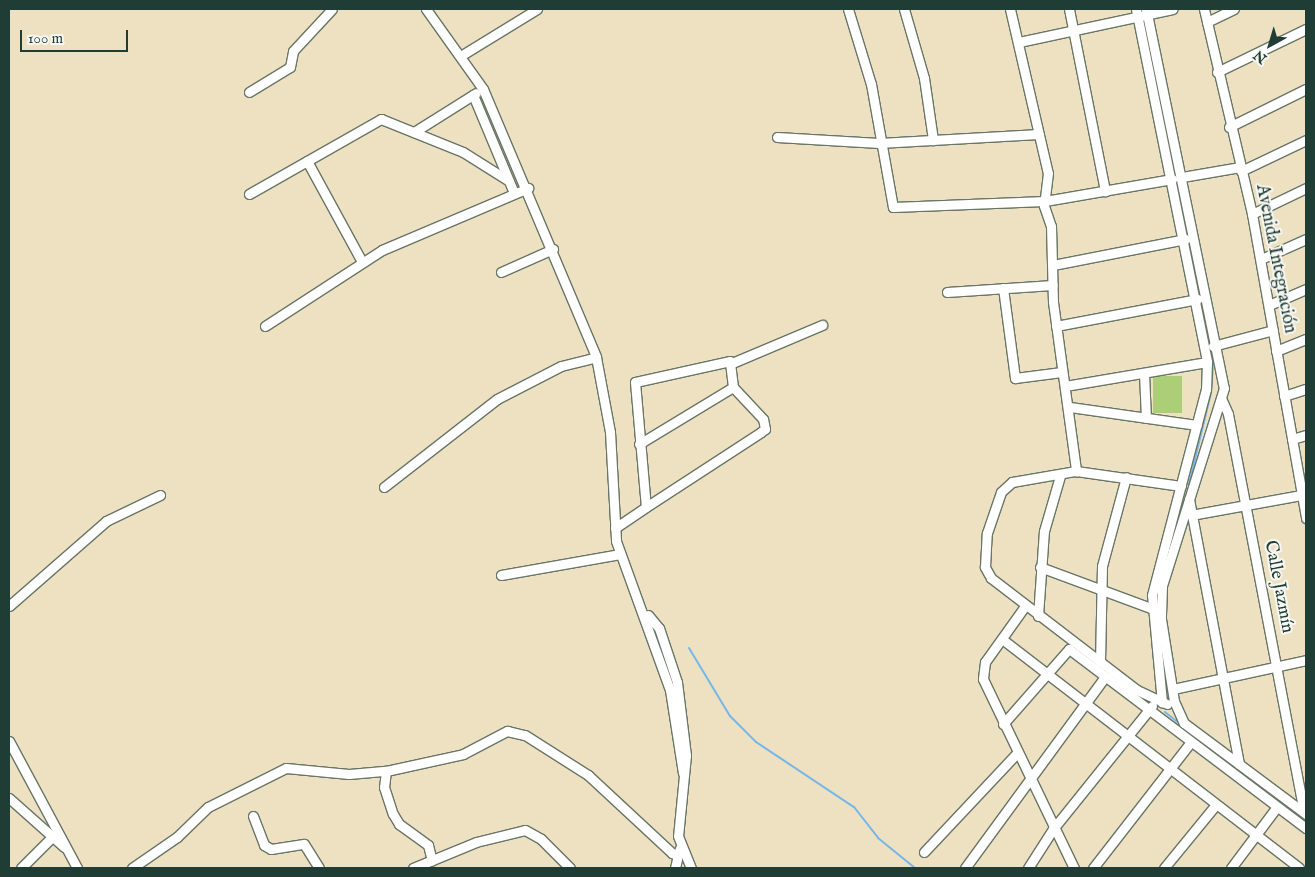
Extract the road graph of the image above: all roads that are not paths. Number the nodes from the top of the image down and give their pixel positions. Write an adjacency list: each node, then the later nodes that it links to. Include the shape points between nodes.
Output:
1 (332, 9): 20 (street, via 293,51 290,67)
2 (426, 9): 16 (street)
3 (537, 9): 16 (street)
4 (848, 9): 28 (street, via 870,84)
5 (904, 9): 26 (street, via 924,78)
6 (1010, 9): 15 (street)
7 (1069, 9): 14 (street)
8 (1173, 9): 11 (street)
9 (1204, 9): 12 (street, Avenida Integración)
10 (1234, 9): 12 (street)
11 (1142, 12): 14 (street); 31 (street); 32 (street)
12 (1207, 22): 17 (street, Avenida Integración)
13 (1306, 29): 17 (street)
14 (1074, 30): 15 (street); 36 (street)
15 (1019, 42): 24 (street)
16 (462, 55): 18 (street)
17 (1217, 72): 22 (street, Avenida Integración)
18 (483, 89): 21 (street); 34 (street)
19 (1306, 89): 22 (street)
20 (248, 92)
21 (473, 95): 23 (street); 33 (street)
22 (1229, 127): 30 (street, Avenida Integración)
23 (414, 132): 29 (street, via 381,119); 33 (street, via 464,152)
24 (1039, 134): 26 (street); 39 (street, via 1050,189)
25 (777, 137): 28 (street)
26 (933, 140): 28 (street)
27 (1306, 140): 30 (street)
28 (879, 143): 39 (street, via 894,207)
29 (307, 161): 38 (street); 45 (street)
30 (1240, 169): 31 (street); 40 (street, Avenida Integración)
31 (1182, 177): 59 (street)
32 (1172, 179): 36 (street); 41 (street)
33 (509, 181): 37 (street)
34 (528, 188): 37 (street); 43 (street)
35 (1306, 188): 40 (street)
36 (1105, 191): 39 (street)
37 (514, 193): 45 (street)
38 (249, 194)
39 (1045, 201): 46 (street)
40 (1252, 214): 44 (street, Avenida Integración)
41 (1185, 239): 46 (street); 52 (street)
42 (1306, 239): 44 (street)
43 (553, 249): 47 (street); 62 (street)
44 (1261, 259): 53 (street, Avenida Integración)
45 (362, 262): 55 (street)
46 (1052, 265): 48 (street)
47 (501, 272)
48 (1053, 285): 49 (street); 56 (street)
49 (1003, 288): 51 (street); 65 (street, via 1015,378)
50 (1306, 289): 53 (street)
51 (947, 292)
52 (1197, 299): 56 (street); 60 (street)
53 (1269, 305): 57 (street, Avenida Integración)
54 (822, 325): 64 (street)
55 (265, 326)
56 (1056, 326): 65 (street)
57 (1273, 330): 59 (street); 61 (street, Avenida Integración)
58 (1306, 339): 61 (street)
59 (1217, 346): 60 (street); 71 (street, via 1224,388)
60 (1205, 347): 63 (street)
61 (1276, 351): 70 (street, Avenida Integración)
62 (596, 357): 81 (street, via 560,366 497,399); 91 (street, via 610,432)
63 (1207, 362): 66 (street); 74 (street)
64 (732, 363): 68 (street); 77 (street, via 637,381)
65 (1062, 372): 67 (street)
66 (1144, 373): 67 (street); 73 (street)
67 (1065, 386): 72 (street)
68 (733, 388): 77 (street); 87 (street, via 763,419 765,429)
69 (1306, 389): 70 (street)
70 (1284, 396): 76 (street, Avenida Integración)
71 (1221, 398): 85 (street); 86 (street, Calle Jazmín)
72 (1070, 407): 73 (street); 78 (street)
73 (1146, 418): 74 (street)
74 (1197, 425): 82 (street)
75 (1306, 435): 76 (street)
76 (1292, 439): 83 (street, Avenida Integración)
77 (639, 444): 87 (street)
78 (1076, 471): 79 (street); 80 (street)
79 (1060, 476): 93 (street, via 1044,531); 97 (street, via 1008,483 987,532 985,567 991,578)
80 (1126, 477): 82 (street); 95 (street, via 1107,539)
81 (384, 487)
82 (1181, 488): 85 (street); 98 (street, via 1156,574)
83 (1302, 488): 86 (street); 90 (street, Avenida Integración)
84 (160, 494): 96 (street, via 106,521)
85 (1189, 499): 88 (street); 89 (street)
86 (1245, 505): 88 (street); 103 (street, Calle Jazmín)
87 (646, 507): 91 (street)
88 (1194, 514): 89 (street); 106 (street)
89 (1183, 515): 107 (street, via 1160,600)
90 (1306, 518)
91 (615, 528): 92 (street)
92 (620, 554): 94 (street); 130 (street, via 646,613 670,690 683,773)
93 (1040, 567): 95 (street); 99 (street)
94 (501, 575)
95 (1100, 586): 98 (street); 102 (street)
96 (9, 606)
97 (1025, 606): 99 (street); 100 (street)
98 (1151, 608): 109 (street)
99 (1038, 616): 102 (street)
100 (1002, 639): 104 (street); 111 (street, via 981,669)
101 (1306, 660): 103 (street)
102 (1100, 662): 109 (street)
103 (1277, 666): 106 (street); 123 (street, Calle Jazmín)
104 (1043, 674): 105 (street, via 1069,649); 108 (street); 111 (street)
105 (1105, 677): 108 (street); 109 (street)
106 (1225, 677): 107 (street); 116 (street)
107 (1173, 689): 110 (street)
108 (1083, 702): 112 (street); 119 (street)
109 (1156, 705): 110 (street); 112 (street); 114 (street)
110 (1175, 705): 116 (street, via 1184,723)
111 (1003, 724): 115 (street)
112 (1128, 739): 118 (street); 126 (street)
113 (9, 741): 129 (street)
114 (1190, 743): 118 (street); 122 (street)
115 (1016, 754): 119 (street); 131 (street)
116 (1239, 764): 123 (street)
117 (386, 771): 130 (street, via 463,754 507,732 518,732 588,775); 132 (street, via 384,787 393,814 399,824 428,845); 135 (street, via 349,774 286,768 208,807 177,837)
118 (1169, 771): 121 (street); 144 (street)
119 (1030, 778): 126 (street); 141 (street)
120 (9, 798): 128 (street)
121 (1214, 807): 127 (street); 145 (street)
122 (1276, 808): 125 (street); 127 (street)
123 (1305, 813)
124 (253, 816): 136 (street, via 264,845 271,849 304,844)
125 (1306, 828)
126 (1053, 829): 142 (street); 143 (street)
127 (1254, 836): 146 (street); 147 (street)
128 (50, 839): 129 (street); 133 (street)
129 (64, 847): 134 (street)
130 (679, 851): 139 (street); 140 (street)
131 (924, 852)
132 (432, 860): 137 (street); 138 (street, via 476,842 525,830 542,839)
133 (21, 868)
134 (77, 868)
135 (132, 868)
136 (320, 868)
137 (413, 868)
138 (570, 868)
139 (675, 868)
140 (692, 868)
141 (965, 868)
142 (1028, 868)
143 (1074, 868)
144 (1093, 868)
145 (1164, 868)
146 (1231, 868)
147 (1300, 868)

